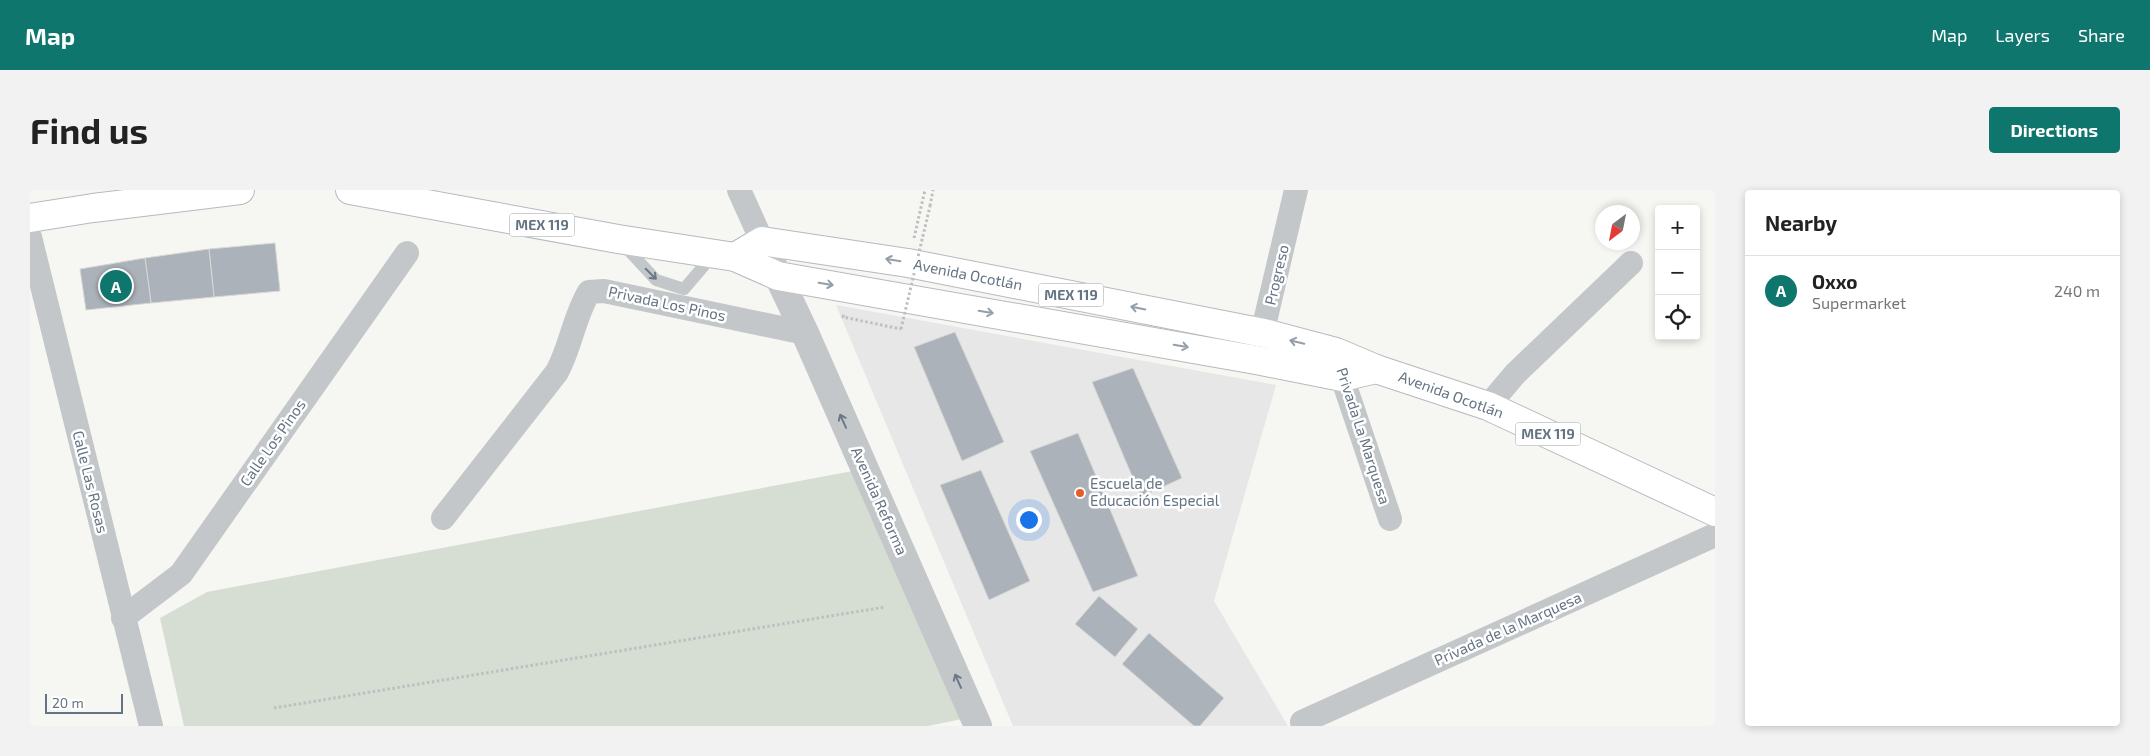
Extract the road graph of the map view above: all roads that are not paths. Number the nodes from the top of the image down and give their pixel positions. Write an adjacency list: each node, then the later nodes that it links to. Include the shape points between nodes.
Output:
1 (240, 190): 5 (main road)
2 (350, 190): 8 (main road, Avenida Ocotlán / MEX 119)
3 (739, 190): 9 (street)
4 (1296, 190): 15 (street, Progreso)
5 (96, 199): 6 (main road)
6 (30, 218)
7 (30, 237): 23 (street, Calle Las Rosas)
8 (618, 239): 11 (main road, Avenida Ocotlán / MEX 119); 11 (lane, one-way to 11, via 656,280 684,289)
9 (762, 241): 11 (main road); 13 (street, Avenida Reforma); 15 (main road, Avenida Ocotlán / MEX 119, one-way to 9, via 908,263)
10 (407, 253): 23 (street, Calle Los Pinos, via 181,574)
11 (724, 256): 13 (main road, Avenida Ocotlán / MEX 119)
12 (1631, 264): 18 (street, via 1515,374)
13 (778, 276): 14 (street, Avenida Reforma); 16 (main road, Avenida Ocotlán / MEX 119, one-way to 16)
14 (805, 333): 20 (street, Privada Los Pinos, via 604,291 589,292 557,372); 25 (street, Avenida Reforma, one-way to 14)
15 (1264, 333): 16 (street, Progreso); 17 (main road, Avenida Ocotlán / MEX 119, one-way to 15)
16 (1256, 360): 17 (main road, Avenida Ocotlán / MEX 119)
17 (1339, 364): 18 (main road, Avenida Ocotlán / MEX 119, via 1376,369); 21 (street, Privada La Marquesa)
18 (1488, 406): 19 (main road, Avenida Ocotlán / MEX 119)
19 (1715, 512)
20 (444, 518)
21 (1390, 519)
22 (1715, 536): 24 (street, Privada de la Marquesa)
23 (123, 618): 26 (street, Calle Las Rosas)
24 (1302, 722)
25 (974, 725)
26 (151, 726)

